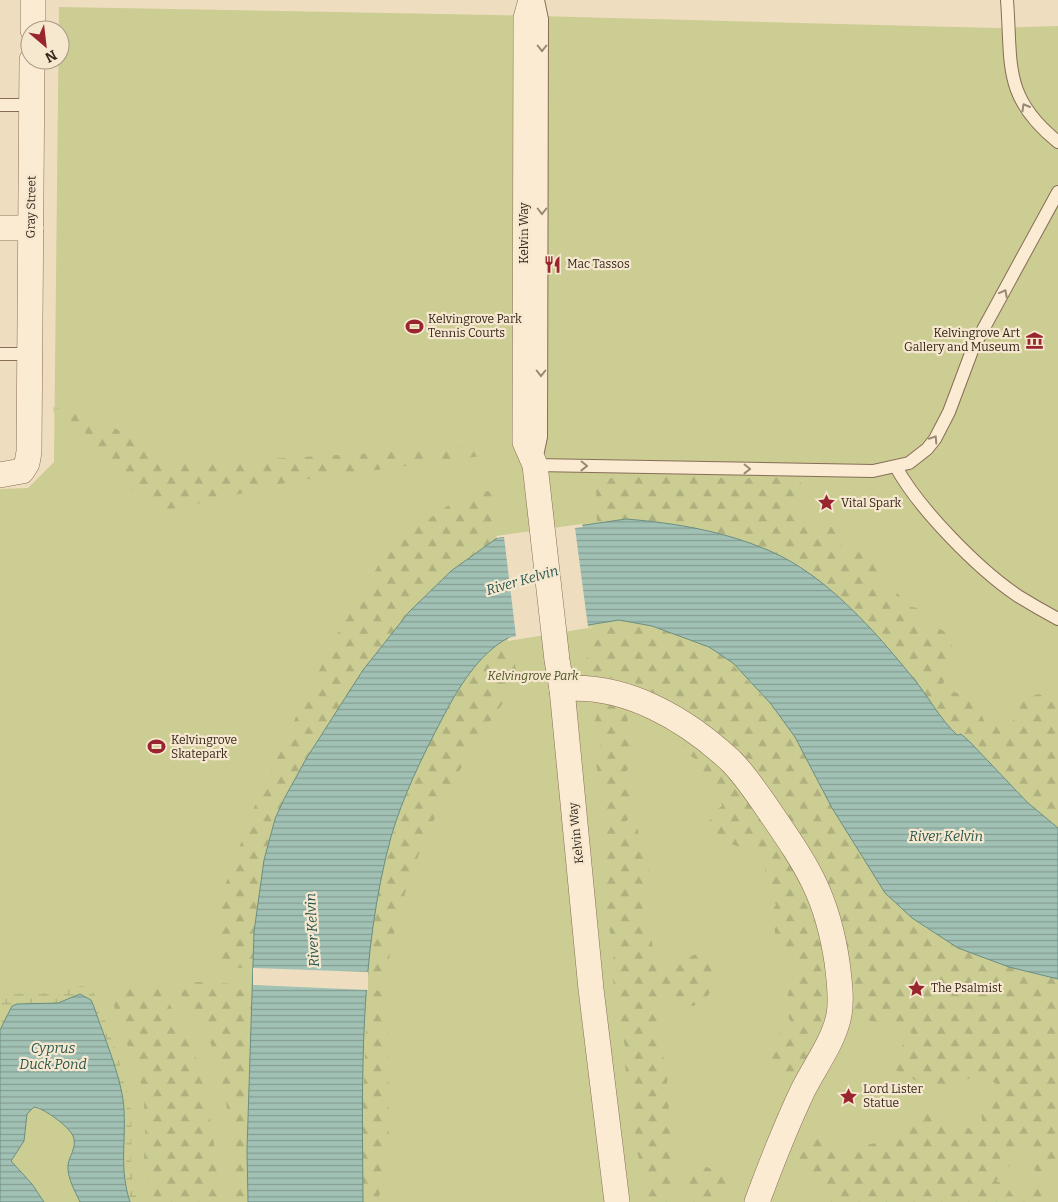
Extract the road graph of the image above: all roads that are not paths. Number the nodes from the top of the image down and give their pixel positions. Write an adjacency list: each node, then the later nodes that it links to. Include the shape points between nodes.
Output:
1 (33, 0): 5 (street)
2 (530, 0): 15 (street, Kelvin Way, via 526,18 525,442)
3 (538, 0): 15 (lane, Kelvin Way, one-way to 15, via 542,19 541,437)
4 (1007, 0): 9 (lane, one-way to 4, via 1034,121 1013,81)
5 (32, 20)
6 (32, 70): 8 (street, Gray Street)
7 (0, 105): 8 (lane)
8 (32, 105): 12 (street, Gray Street)
9 (1058, 142)
10 (1058, 192): 16 (lane, one-way to 10, via 918,457 935,439 949,412 973,348)
11 (0, 228): 12 (street)
12 (31, 228): 14 (street, Gray Street)
13 (0, 354): 14 (lane)
14 (29, 354): 17 (street, Gray Street, via 29,452 27,463)
15 (536, 465): 16 (lane, one-way to 16, via 873,471); 19 (street, Kelvin Way)
16 (896, 468): 18 (lane, via 920,503 996,580)
17 (11, 473)
18 (1058, 619)
19 (562, 689): 20 (street, Kelvin Way, via 591,989); 23 (street, via 594,688 621,694 680,723 708,742 732,762 753,788 805,865 823,900 840,983 838,1015 829,1041 792,1114)
20 (617, 1202)
21 (736, 1202): 22 (street)
22 (745, 1202)
23 (757, 1202)

